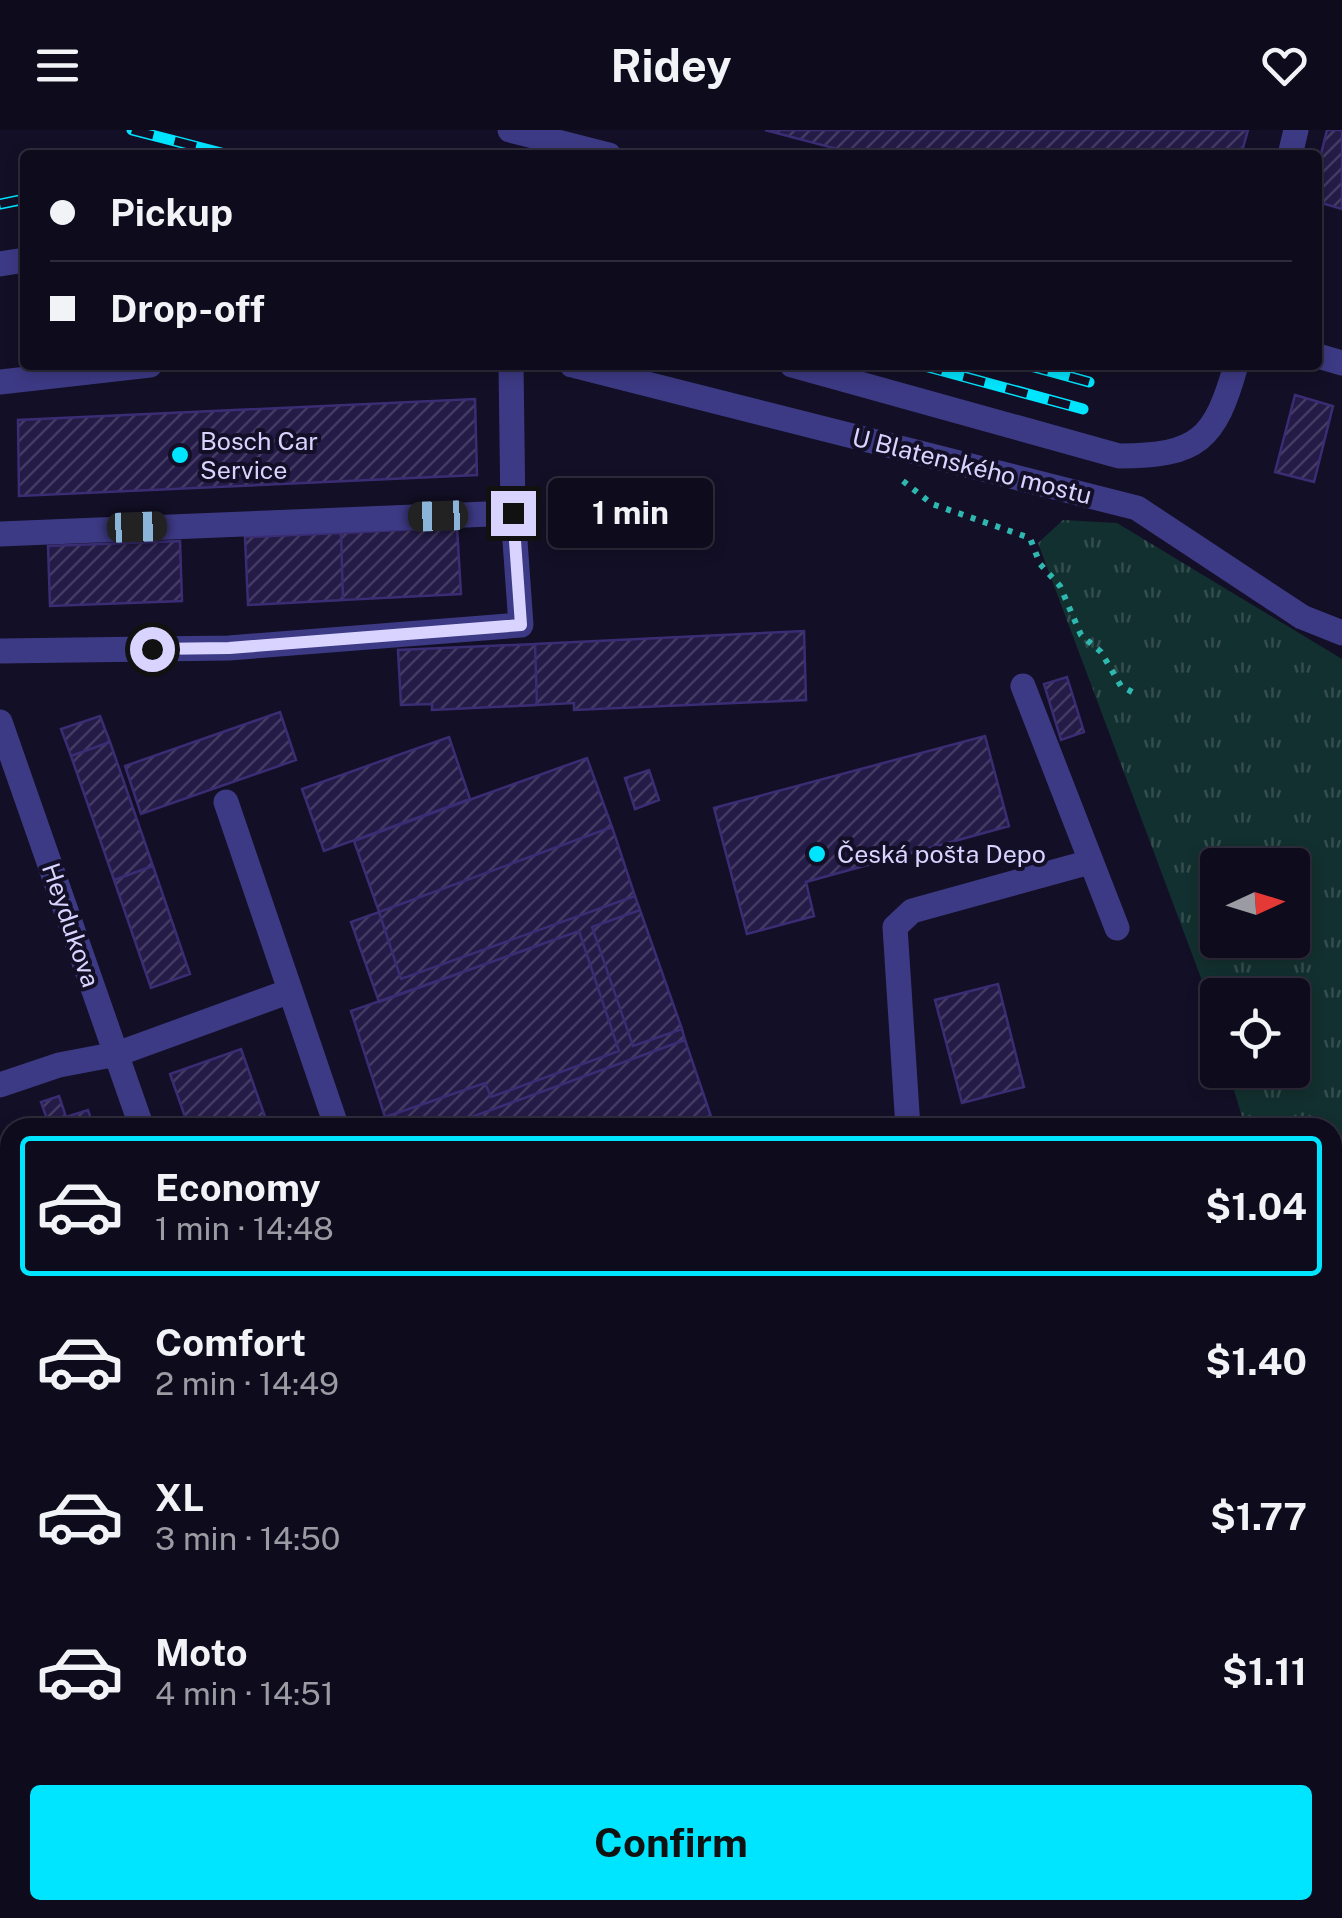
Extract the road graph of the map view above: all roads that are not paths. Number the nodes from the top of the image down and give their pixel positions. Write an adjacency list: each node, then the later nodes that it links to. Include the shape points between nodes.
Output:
1 (510, 130): 2 (street)
2 (589, 150)
3 (106, 370): 8 (street)
4 (511, 370): 9 (street)
5 (592, 370): 11 (street, U Blatenského mostu, via 1137,508 1302,617)
6 (810, 370): 7 (street, via 1120,456 1166,456 1202,440 1224,406)
7 (1235, 370)
8 (0, 382)
9 (513, 513): 10 (street); 12 (street, via 521,625 229,648)
10 (0, 534)
11 (1342, 633)
12 (0, 650)
13 (1023, 686): 16 (street)
14 (0, 722): 19 (street, Heydukova)
15 (226, 802): 18 (street)
16 (1090, 862): 17 (street); 23 (street, via 912,910 895,927)
17 (1117, 928)
18 (290, 990): 19 (street); 22 (street)
19 (116, 1054): 20 (street); 21 (street, Heydukova)
20 (0, 1085)
21 (138, 1118)
22 (334, 1118)
23 (907, 1118)

